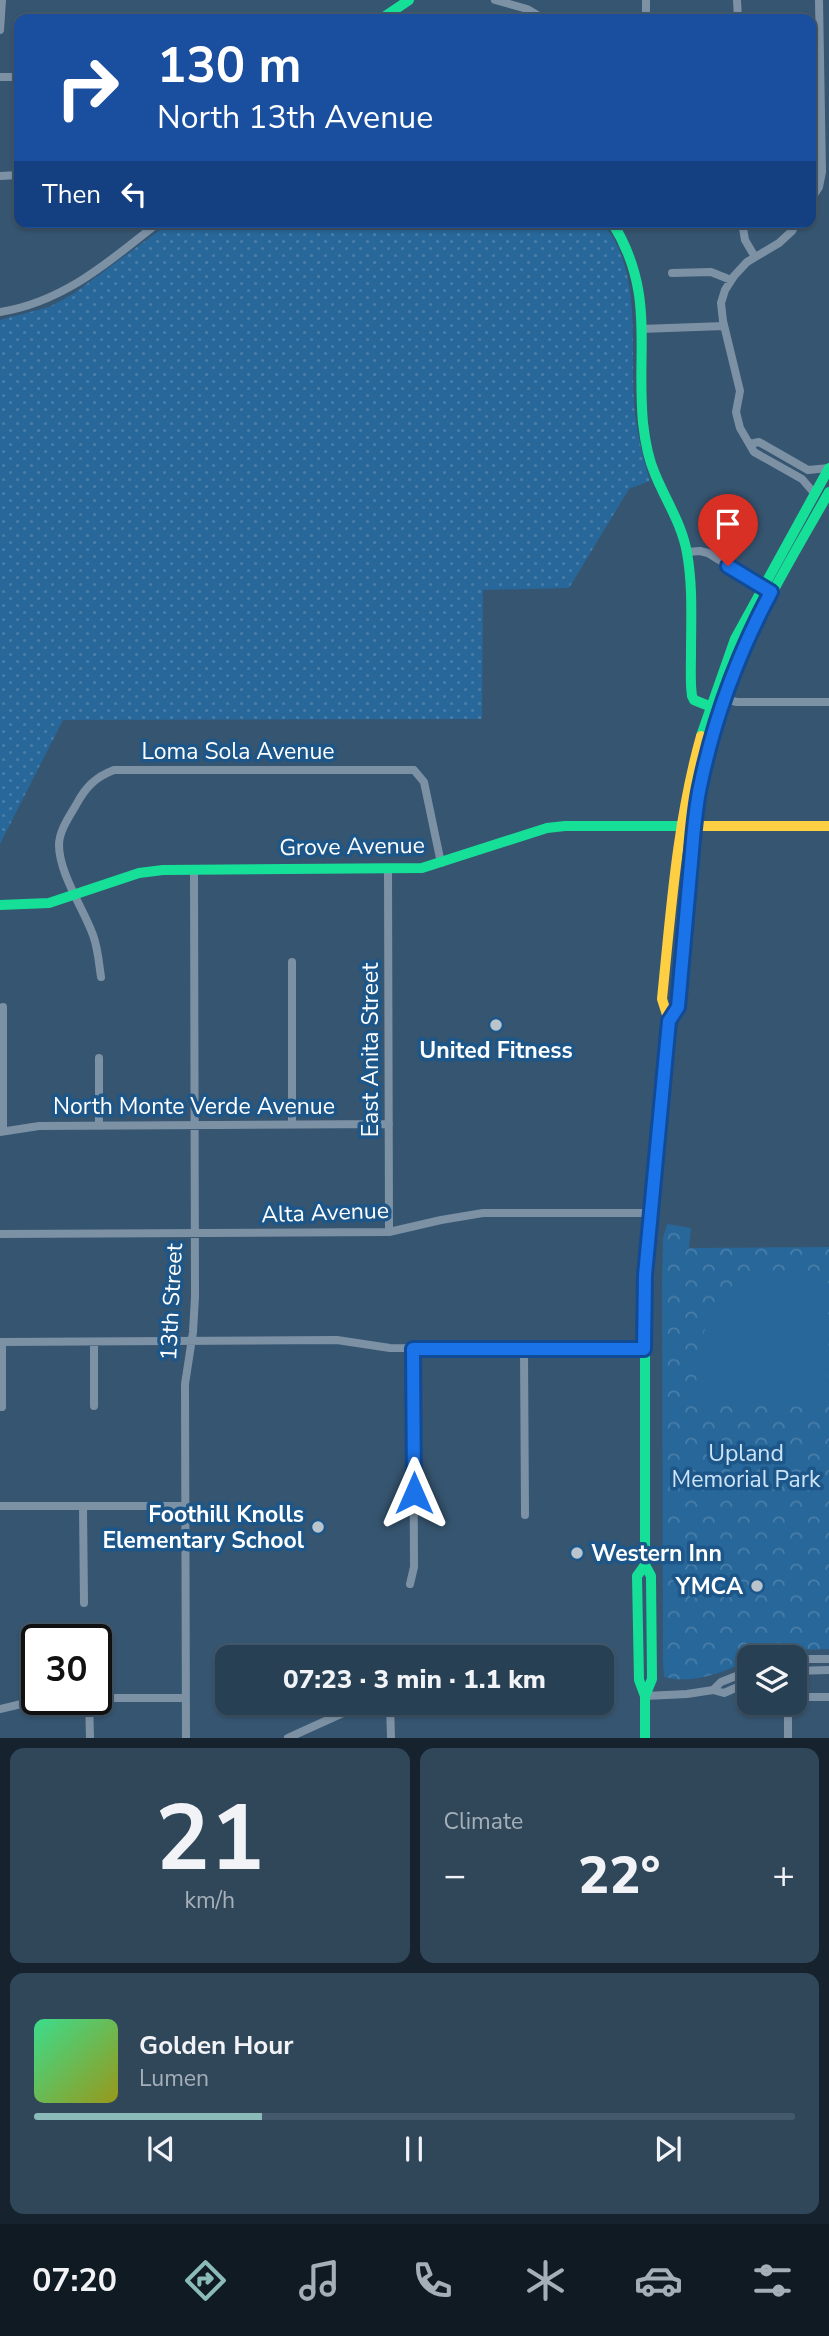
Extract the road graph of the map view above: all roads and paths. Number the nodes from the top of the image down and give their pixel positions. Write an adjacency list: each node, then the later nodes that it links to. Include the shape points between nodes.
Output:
1 (2, 0): 7 (street)
2 (409, 0): 5 (main road)
3 (495, 0): 6 (street)
4 (819, 0): 8 (street)
5 (388, 14)
6 (536, 14)
7 (0, 30)
8 (825, 101): 9 (street)
9 (825, 159): 10 (street)
10 (816, 192)
11 (152, 228): 18 (street, via 106,265 54,297)
12 (616, 228): 20 (main road, via 635,268)
13 (743, 228): 15 (street)
14 (794, 228): 15 (street)
15 (755, 257): 17 (street)
16 (672, 273): 17 (street, via 710,272)
17 (731, 280): 19 (street, via 721,303)
18 (0, 312)
19 (724, 326): 20 (street); 21 (street, via 740,391 736,412)
20 (640, 330): 29 (main road, via 648,449 680,523)
21 (750, 444): 22 (street); 23 (street, via 754,453)
22 (768, 447): 23 (street); 25 (street)
23 (763, 457): 26 (street)
24 (829, 468): 25 (street); 28 (main road)
25 (808, 470): 26 (street)
26 (803, 479): 28 (street)
27 (829, 492): 30 (main road)
28 (815, 495): 30 (main road)
29 (687, 552): 30 (street, via 708,553); 33 (main road, via 691,690 694,700)
30 (767, 589): 31 (main road); 33 (main road, via 735,639)
31 (724, 699): 32 (street); 35 (main road, via 701,783)
32 (829, 702)
33 (709, 706): 34 (main road)
34 (680, 826): 35 (main road, Grove Avenue); 37 (main road, Grove Avenue, via 565,825); 45 (main road, via 662,999)
35 (695, 826): 36 (main road, Grove Avenue); 45 (main road, via 678,1007)
36 (829, 826)
37 (441, 863): 38 (main road, Grove Avenue); 40 (street, Loma Sola Avenue, via 424,782 414,770 114,770 87,788 59,842 61,861)
38 (388, 868): 39 (main road, Grove Avenue); 48 (street, East Anita Street)
39 (194, 869): 40 (main road, Grove Avenue, via 139,873); 50 (street, 13th Street)
40 (76, 894): 41 (main road, Grove Avenue, via 49,903); 43 (street, via 95,939)
41 (0, 905)
42 (292, 962): 47 (street)
43 (101, 977)
44 (3, 1007): 51 (street)
45 (669, 1021): 52 (main road)
46 (99, 1058): 49 (street)
47 (292, 1124): 48 (street, North Monte Verde Avenue); 50 (street, North Monte Verde Avenue)
48 (389, 1124): 53 (street, East Anita Street)
49 (99, 1125): 50 (street, North Monte Verde Avenue); 51 (street, North Monte Verde Avenue)
50 (193, 1125): 55 (street, 13th Street)
51 (1, 1132)
52 (651, 1213): 53 (street, Alta Avenue, via 483,1213); 60 (main road)
53 (389, 1232): 55 (street, Alta Avenue)
54 (0, 1234): 55 (street, Alta Avenue)
55 (194, 1234): 58 (street, 13th Street)
56 (1, 1342): 57 (street); 63 (street)
57 (93, 1342): 58 (street); 62 (street)
58 (192, 1342): 59 (street, via 337,1340); 66 (street, 13th Street, via 185,1384)
59 (413, 1349): 61 (street); 68 (street, via 414,1567)
60 (644, 1349): 61 (street); 77 (main road, via 645,1565 637,1576 639,1680)
61 (524, 1350): 67 (street)
62 (94, 1406)
63 (2, 1408)
64 (0, 1506): 65 (street)
65 (83, 1506): 66 (street); 69 (street)
66 (185, 1506): 81 (street, 13th Street)
67 (525, 1515)
68 (410, 1584)
69 (84, 1603)
70 (807, 1659): 71 (street)
71 (829, 1659)
72 (829, 1670): 73 (street)
73 (807, 1671)
74 (737, 1676): 76 (street)
75 (737, 1687): 76 (street, via 723,1693)
76 (713, 1690): 77 (street)
77 (645, 1696): 92 (main road)
78 (807, 1697): 79 (street)
79 (829, 1697)
80 (112, 1698): 81 (street)
81 (185, 1698): 89 (street, 13th Street)
82 (21, 1704): 83 (street)
83 (0, 1709)
84 (89, 1715): 88 (street)
85 (339, 1715): 90 (street)
86 (390, 1715): 91 (street)
87 (788, 1715): 93 (street)
88 (90, 1738)
89 (186, 1738)
90 (288, 1738)
91 (391, 1738)
92 (645, 1738)
93 (788, 1738)

